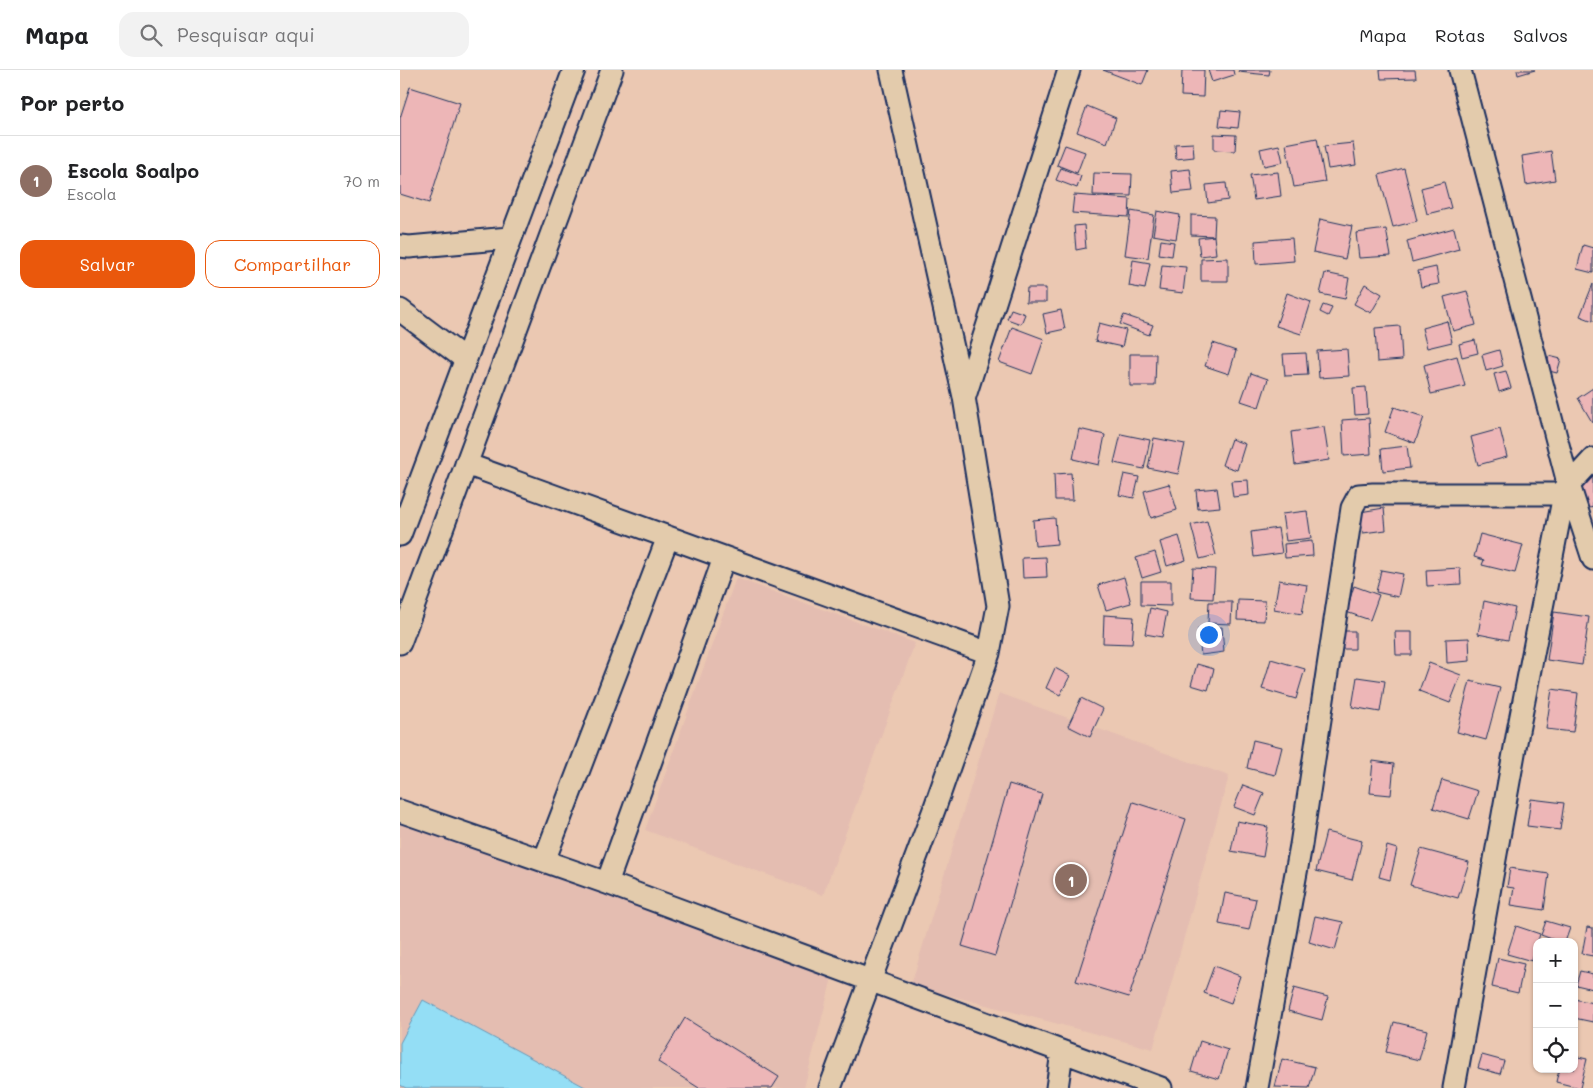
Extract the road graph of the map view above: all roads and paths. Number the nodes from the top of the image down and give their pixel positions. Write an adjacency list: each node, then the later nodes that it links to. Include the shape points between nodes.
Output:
1 (574, 70): 6 (street)
2 (612, 70): 12 (street)
3 (891, 70): 10 (street)
4 (1069, 70): 10 (street)
5 (1460, 70): 13 (street)
6 (509, 238): 7 (street); 9 (street)
7 (400, 246)
8 (400, 310): 9 (street)
9 (464, 359): 14 (street)
10 (964, 397): 19 (street, via 998,606)
11 (1593, 459): 13 (street)
12 (466, 464): 15 (street); 18 (street)
13 (1566, 486): 16 (street); 28 (street, via 1359,495 1352,508 1300,854); 29 (street)
14 (400, 535)
15 (668, 537): 17 (street); 21 (street)
16 (1593, 557)
17 (724, 558): 19 (street); 22 (street)
18 (400, 644)
19 (988, 653): 23 (street)
20 (400, 811): 21 (street)
21 (544, 861): 22 (street)
22 (608, 883): 23 (street)
23 (870, 979): 24 (street); 25 (street)
24 (1062, 1052): 26 (street); 27 (street)
25 (830, 1088)
26 (1057, 1088)
27 (1161, 1088)
28 (1257, 1088)
29 (1454, 1088)

